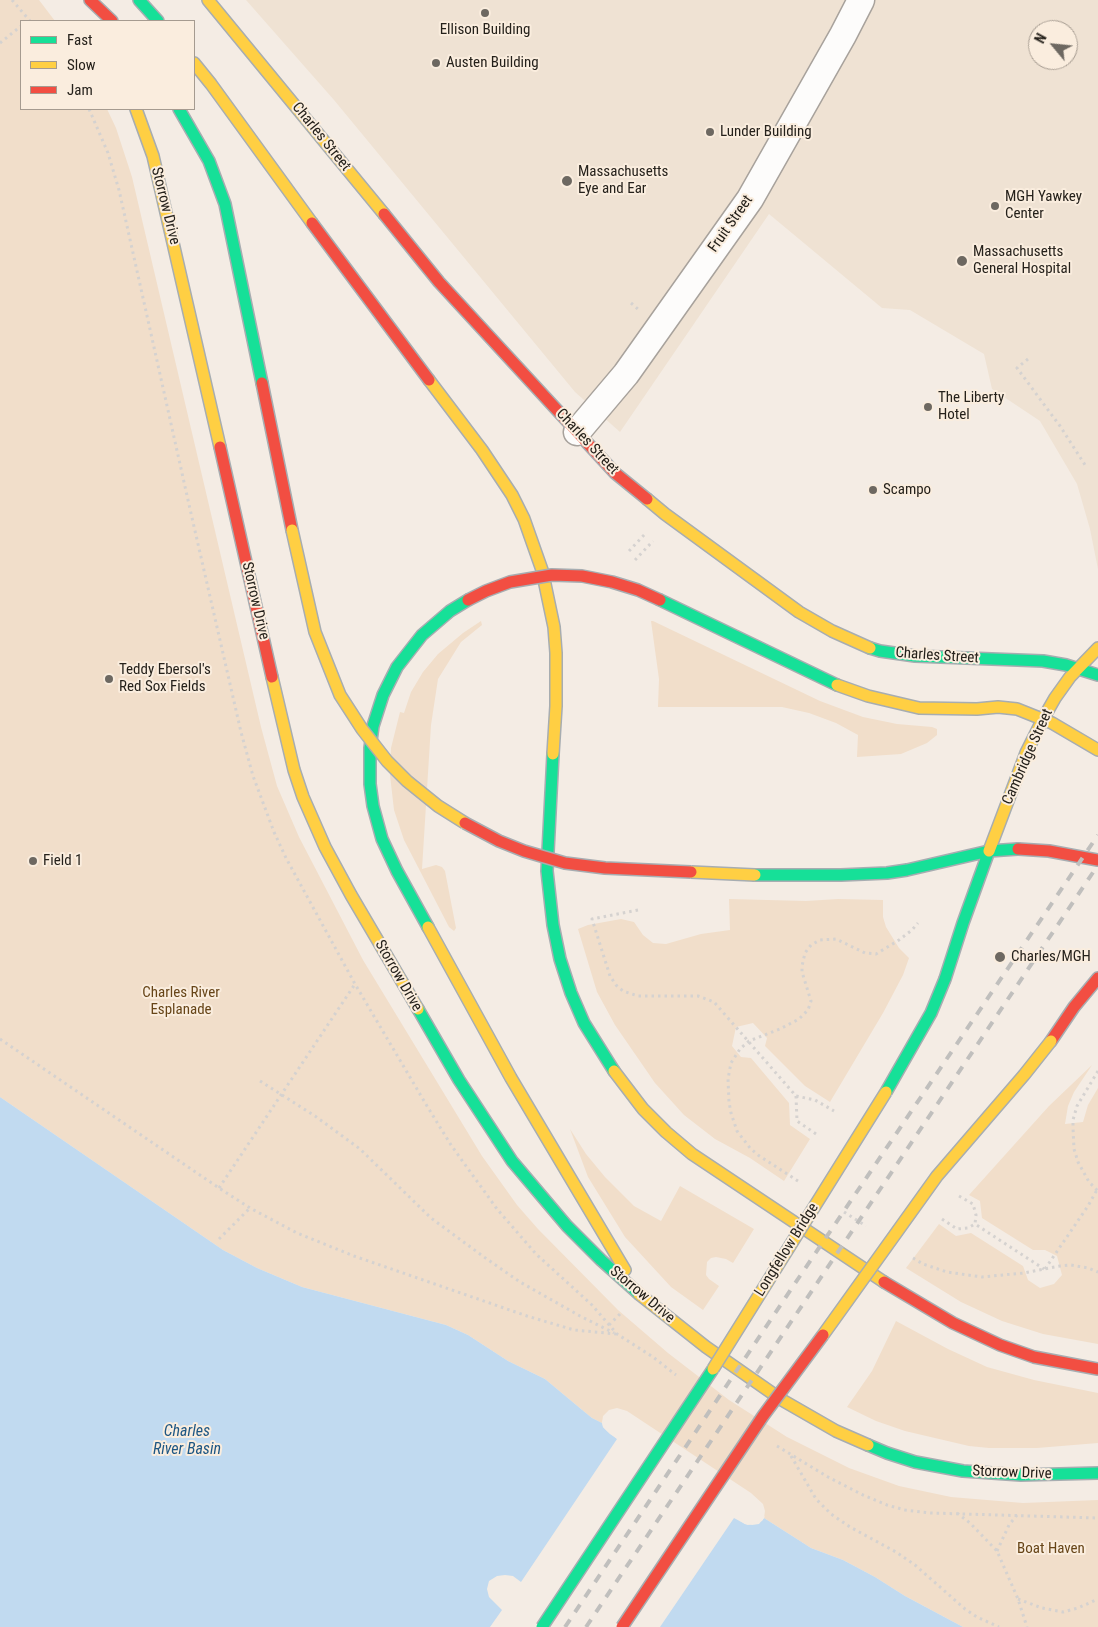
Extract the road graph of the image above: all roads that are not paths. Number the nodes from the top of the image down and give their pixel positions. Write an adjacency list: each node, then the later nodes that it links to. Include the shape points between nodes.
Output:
1 (90, 0): 5 (main road)
2 (139, 0): 6 (main road)
3 (208, 0): 10 (main road, Charles Street, via 440,282)
4 (861, 0): 10 (street, Fruit Street, via 750,198 626,374)
5 (111, 20)
6 (157, 20)
7 (195, 64): 20 (main road, via 482,450 524,519 549,598 556,653 547,870 550,909 571,993 610,1066 643,1109 692,1154 902,1294 1000,1346 1034,1357)
8 (136, 110): 19 (main road, Storrow Drive, via 153,156 169,221 294,770 313,822 372,933 502,1147 567,1226)
9 (180, 110): 16 (main road, bridge, via 209,161 225,204 292,530 315,632 326,665 340,695 362,729 407,781 438,806 499,841 565,862 605,868 841,876 907,870)
10 (577, 432): 12 (main road, Charles Street, via 615,473 665,514 792,607 848,639 880,651 915,656 1043,661)
11 (1098, 648): 12 (main road, Cambridge Street)
12 (1078, 668): 13 (main road, Charles Street); 14 (main road, Cambridge Street)
13 (1098, 675)
14 (1043, 718): 15 (main road); 16 (main road, Cambridge Street, via 1026,753); 19 (main road, bridge, via 1010,708 919,708 884,701 826,680 660,600 612,582 582,576 552,575 486,590 422,635 397,667 383,695 370,754 370,784 382,839 511,1078)
15 (1098, 750)
16 (989, 851): 17 (main road, via 1036,850); 22 (main road, Longfellow Bridge, bridge, via 946,980 893,1080 696,1397)
17 (1098, 860)
18 (1098, 978): 23 (main road, bridge, via 1038,1059 937,1176 763,1416)
19 (638, 1293): 21 (main road, Storrow Drive, via 706,1347 782,1400 836,1431 878,1450 915,1462 963,1471 1021,1475)
20 (1098, 1369)
21 (1098, 1472)
22 (542, 1627)
23 (622, 1627)

